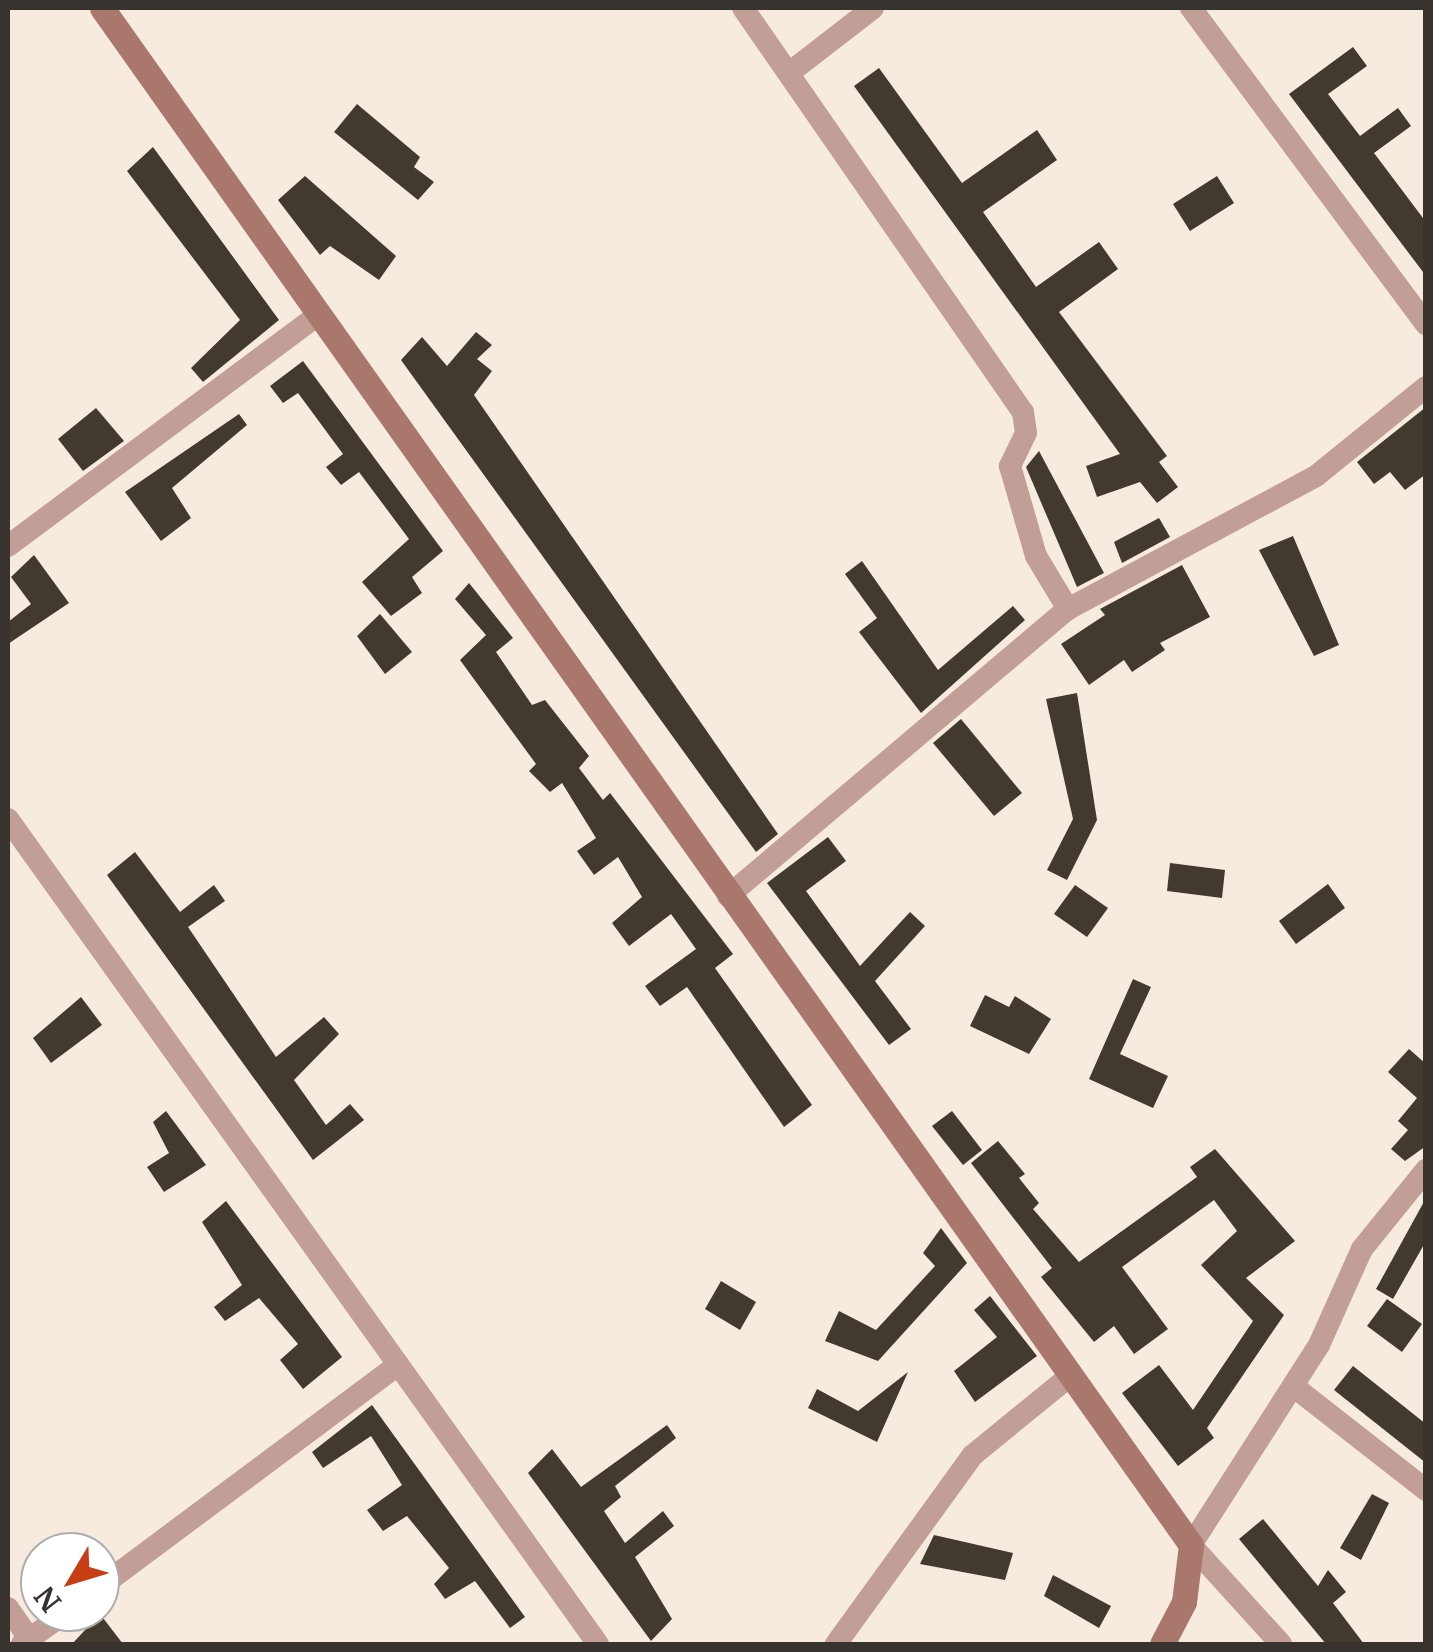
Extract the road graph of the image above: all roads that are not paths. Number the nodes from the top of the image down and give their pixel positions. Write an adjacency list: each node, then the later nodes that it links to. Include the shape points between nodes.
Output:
1 (102, 8): 6 (street)
2 (742, 8): 5 (street)
3 (873, 8): 5 (street)
4 (1191, 8): 7 (street)
5 (789, 73): 10 (street, via 1022,412 1026,434 1010,466 1036,556)
6 (318, 315): 9 (street); 12 (street)
7 (1426, 324)
8 (1426, 387): 10 (street, via 1316,476)
9 (8, 546)
10 (1068, 609): 12 (street)
11 (8, 820): 14 (street)
12 (728, 896): 15 (street)
13 (1426, 1170): 16 (street, via 1362,1248)
14 (398, 1365): 19 (street); 22 (street)
15 (1070, 1376): 18 (street); 23 (street, via 973,1455)
16 (1293, 1386): 17 (street); 18 (street)
17 (1426, 1490)
18 (1191, 1545): 24 (street, via 1184,1602); 25 (street)
19 (120, 1572)
20 (8, 1608): 21 (street)
21 (28, 1643)
22 (598, 1644)
23 (836, 1644)
24 (1162, 1644)
25 (1282, 1644)

